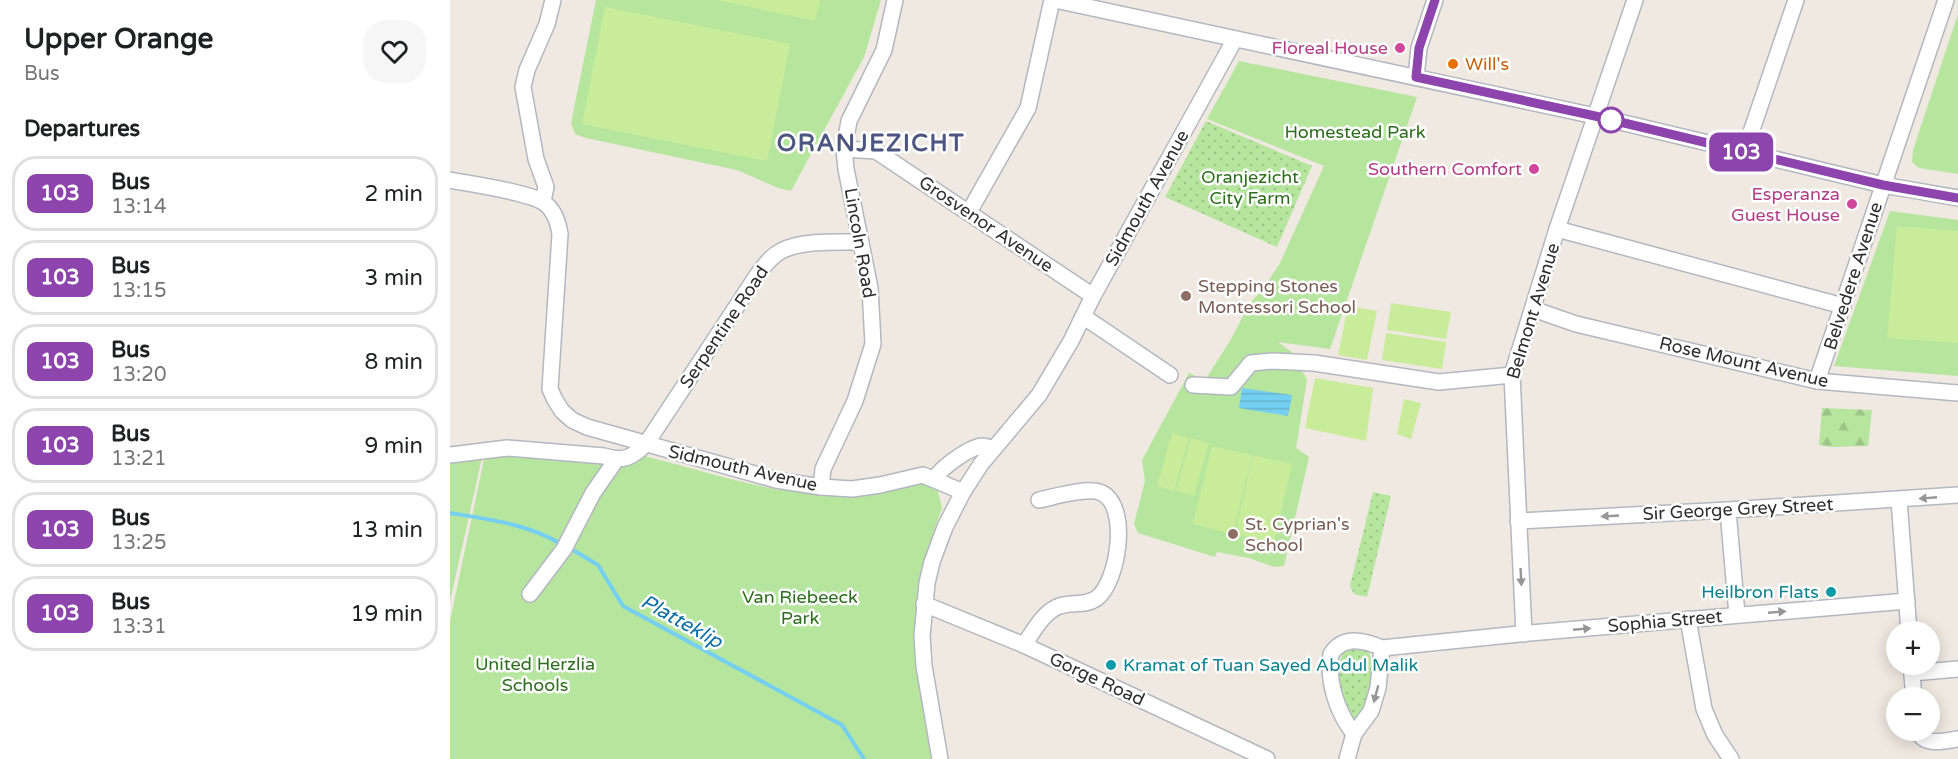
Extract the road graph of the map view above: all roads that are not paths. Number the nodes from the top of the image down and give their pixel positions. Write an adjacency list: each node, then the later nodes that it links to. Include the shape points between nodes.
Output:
1 (553, 0): 16 (street, via 547,24 526,70 524,87 536,159 546,187)
2 (895, 0): 11 (street, Lincoln Road, via 884,50 849,121)
3 (1053, 0): 8 (street); 17 (street, via 1028,108)
4 (1435, 0): 9 (street, via 1419,48)
5 (1635, 0): 10 (street, Belmont Avenue)
6 (1796, 0): 12 (street)
7 (1946, 0): 14 (street, Belvedere Avenue)
8 (1235, 39): 9 (street); 20 (street, Sidmouth Avenue)
9 (1416, 77): 10 (street)
10 (1595, 116): 12 (street); 18 (street, Belmont Avenue)
11 (844, 149): 17 (street, Grosvenor Avenue, via 876,151); 19 (street, Lincoln Road)
12 (1744, 153): 14 (street)
13 (450, 180): 16 (street)
14 (1883, 185): 15 (street); 21 (street, Belvedere Avenue)
15 (1958, 198)
16 (543, 201): 29 (street, Sidmouth Avenue, via 556,218 560,234 552,395 572,420)
17 (969, 212): 20 (street, Grosvenor Avenue)
18 (1557, 229): 21 (street); 22 (street, Belmont Avenue)
19 (861, 242): 29 (street, Serpentine Road, via 789,247 771,258); 34 (street, Lincoln Road, via 870,288 873,344 855,401 823,469)
20 (1093, 296): 23 (street, Sidmouth Avenue)
21 (1843, 306): 26 (street, Belvedere Avenue)
22 (1533, 309): 25 (street, Belmont Avenue); 26 (street, Rose Mount Avenue, via 1576,324)
23 (1084, 317): 24 (street); 30 (street, Sidmouth Avenue, via 1039,395)
24 (1170, 375)
25 (1512, 375): 27 (street, via 1439,382 1314,363 1273,361 1251,363 1231,387); 40 (street, Belmont Avenue)
26 (1817, 381): 28 (street, Rose Mount Avenue)
27 (1193, 386)
28 (1958, 393)
29 (646, 444): 32 (street, via 634,456); 34 (street, Sidmouth Avenue, via 776,480)
30 (993, 449): 33 (street, via 984,446 971,450 944,467); 35 (street, Sidmouth Avenue)
31 (450, 454): 32 (street, via 507,448)
32 (616, 460): 41 (street, via 593,493 564,549)
33 (935, 479): 34 (street, Sidmouth Avenue, via 923,475 862,488); 35 (street, Sidmouth Avenue)
34 (821, 487)
35 (963, 492): 43 (street, via 932,562)
36 (1958, 495): 38 (street, Sir George Grey Street, one-way to 38)
37 (1039, 500): 48 (street, via 1100,492 1109,497 1117,513 1119,538 1114,566 1097,598 1057,607 1043,617)
38 (1899, 500): 39 (street, Sir George Grey Street); 42 (street)
39 (1728, 510): 40 (street, Sir George Grey Street, one-way to 40); 44 (street)
40 (1518, 520): 47 (street, Belmont Avenue, one-way to 47)
41 (530, 594)
42 (1907, 601): 44 (street, Sophia Street, one-way to 42); 46 (street)
43 (924, 604): 48 (street, Gorge Road); 55 (street, via 924,666)
44 (1737, 615): 45 (street, Sophia Street)
45 (1688, 619): 47 (street, Sophia Street, one-way to 45); 58 (street, via 1704,709)
46 (1908, 621)
47 (1524, 634): 49 (street, Sophia Street)
48 (1024, 645): 56 (street, Gorge Road)
49 (1382, 648): 52 (street, one-way to 52, via 1371,711); 52 (street, via 1352,640 1342,642 1331,654 1332,686 1341,713)
50 (1940, 669): 51 (street)
51 (1958, 669)
52 (1354, 734): 57 (street)
53 (1958, 739): 54 (street)
54 (1940, 741)
55 (940, 759)
56 (1267, 759)
57 (1347, 759)
58 (1731, 759)

